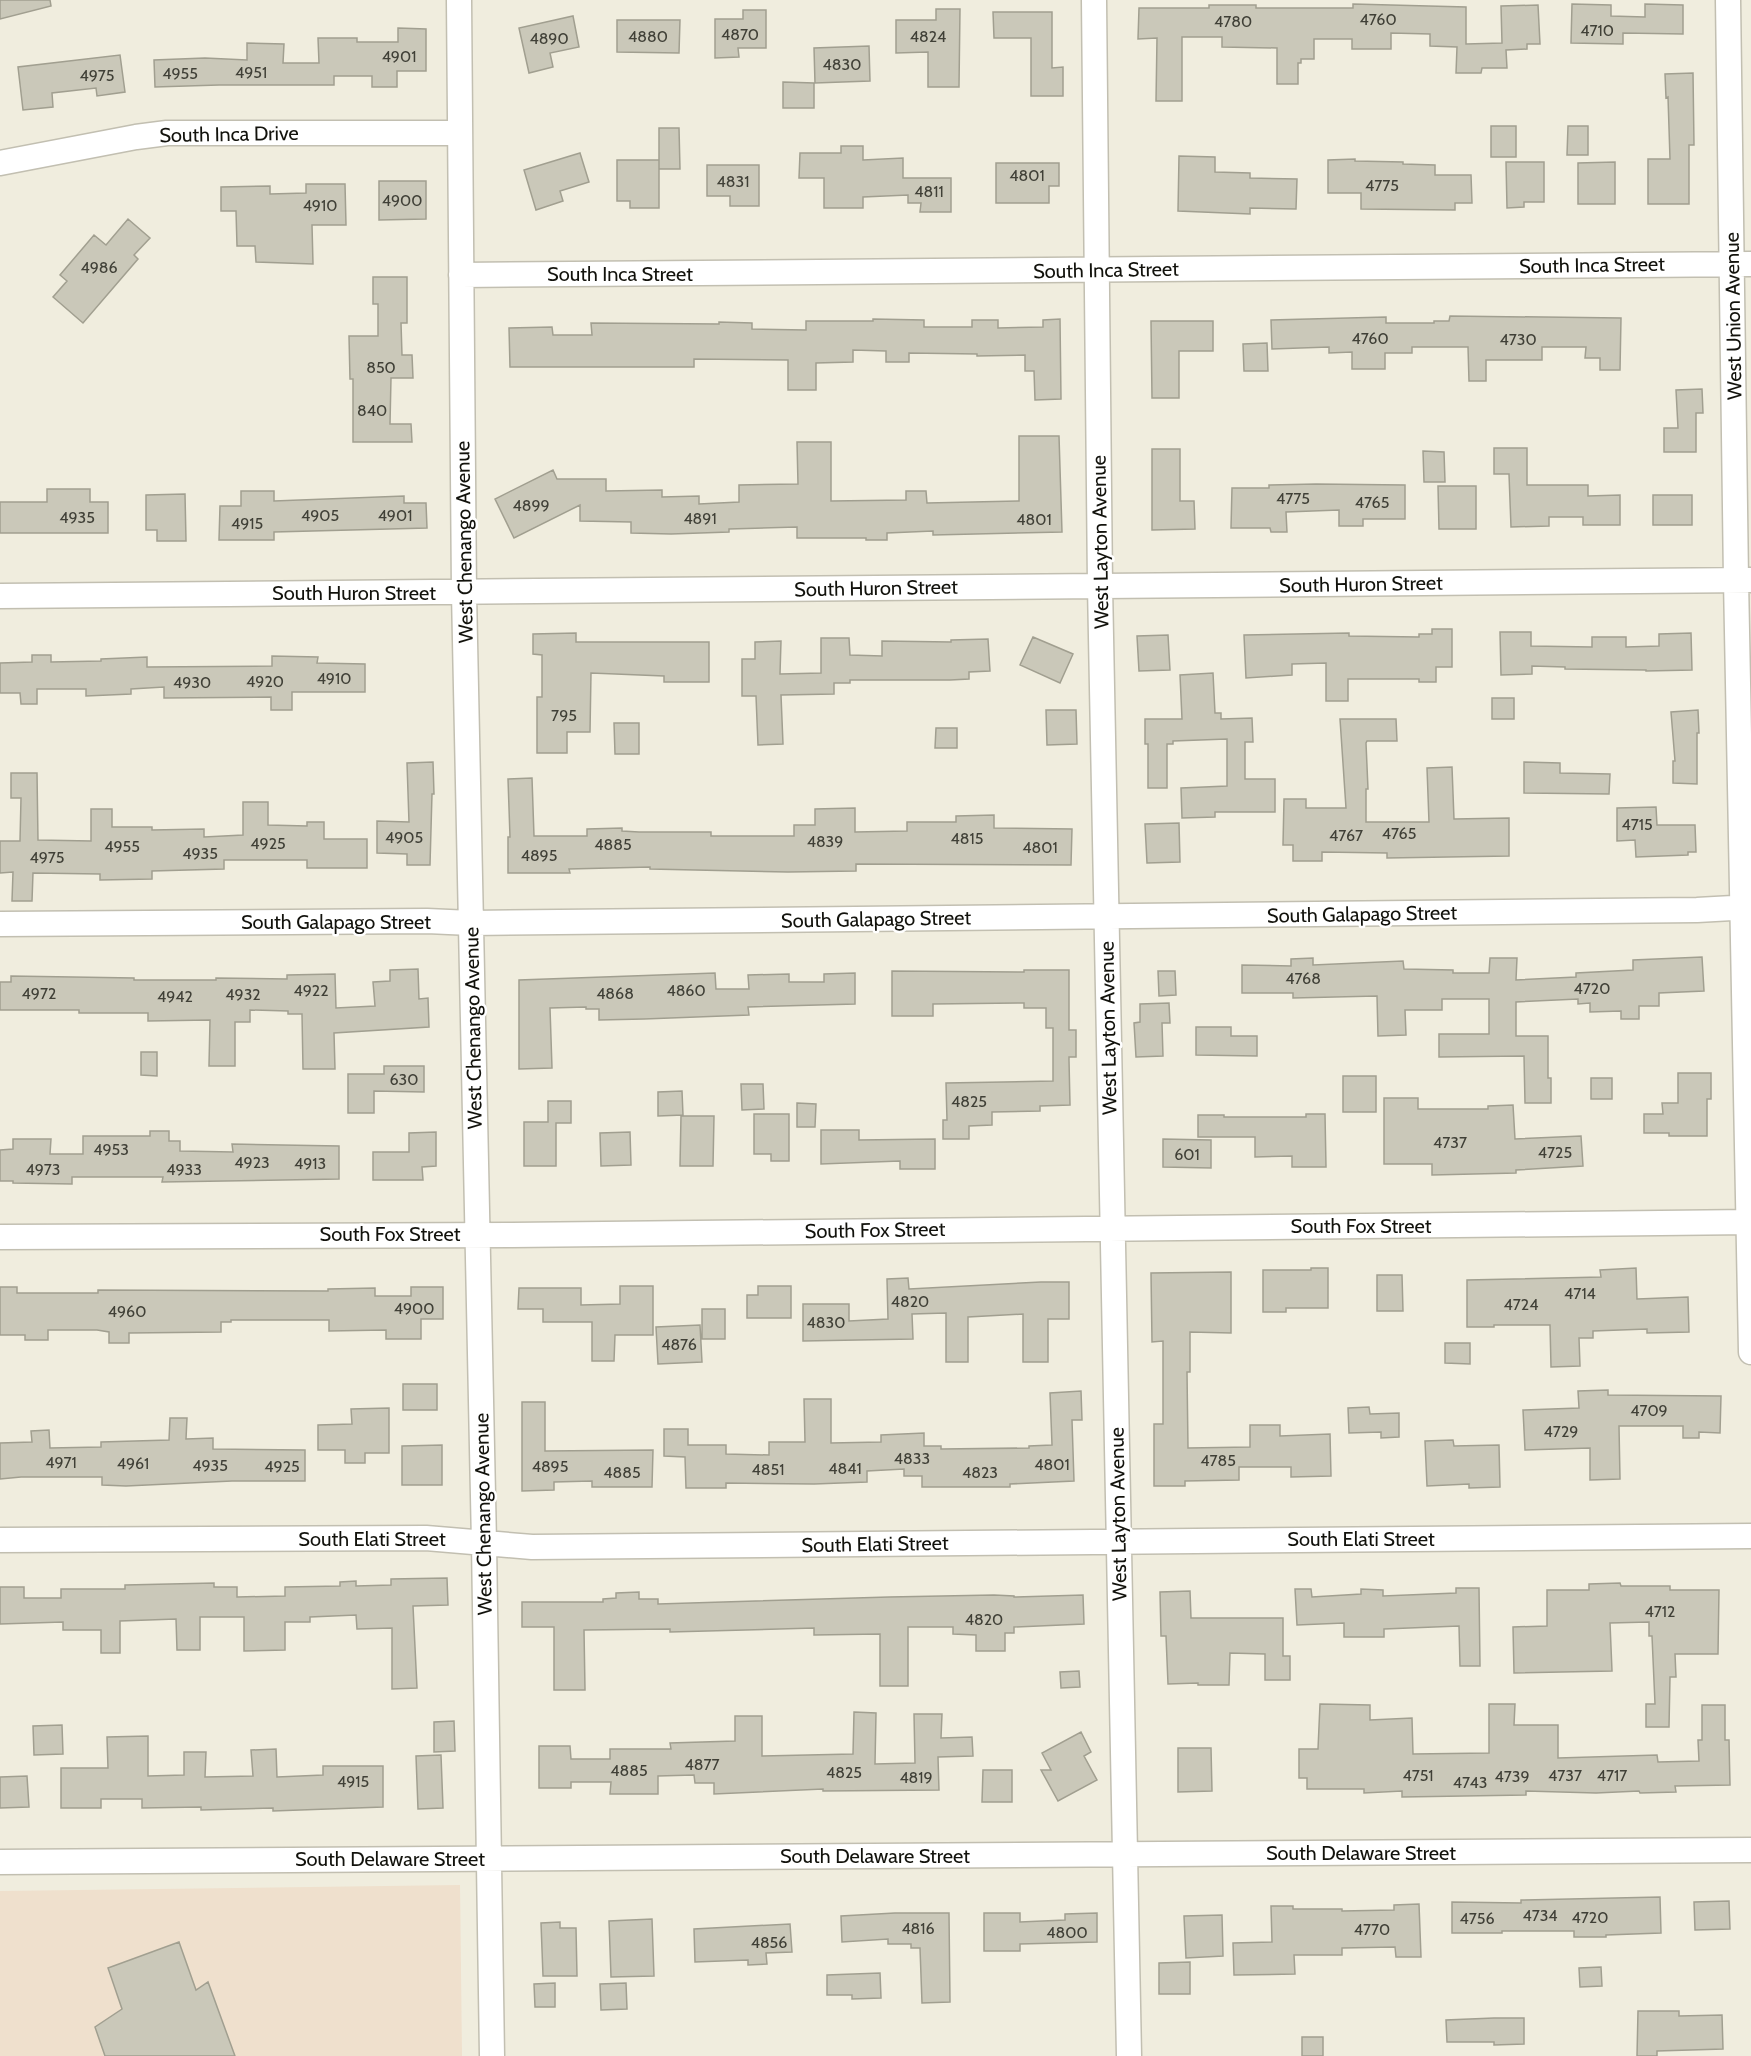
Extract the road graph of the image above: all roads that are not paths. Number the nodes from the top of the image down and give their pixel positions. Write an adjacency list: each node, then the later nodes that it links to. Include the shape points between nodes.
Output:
1 (459, 0): 4 (street, West Chenango Avenue)
2 (1094, 0): 7 (street, West Layton Avenue)
3 (1728, 0): 6 (street, West Union Avenue)
4 (460, 133): 5 (street, South Inca Drive, via 167,133); 8 (street, West Chenango Avenue)
5 (0, 163)
6 (1742, 264): 7 (street, South Inca Street); 9 (street, West Union Avenue)
7 (1098, 270): 8 (street, South Inca Street); 10 (street, West Layton Avenue)
8 (461, 275): 11 (street, West Chenango Avenue)
9 (1744, 580): 10 (street, South Huron Street); 13 (street, West Union Avenue)
10 (1100, 586): 11 (street, South Huron Street); 14 (street, West Layton Avenue)
11 (464, 593): 12 (street, South Huron Street); 15 (street, West Chenango Avenue)
12 (0, 596)
13 (1747, 907): 14 (street, South Galapago Street); 17 (street, West Union Avenue)
14 (1106, 917): 15 (street, South Galapago Street); 18 (street, West Layton Avenue)
15 (471, 922): 16 (street, South Galapago Street); 19 (street, West Chenango Avenue)
16 (0, 924)
17 (1750, 1222): 18 (street, South Fox Street); 21 (street, West Union Avenue)
18 (1112, 1228): 19 (street, South Fox Street); 24 (street, West Layton Avenue)
19 (477, 1234): 20 (street, South Fox Street); 25 (street, West Chenango Avenue)
20 (0, 1237)
21 (1751, 1352)
22 (1751, 1536): 24 (street, South Elati Street)
23 (0, 1540): 25 (street, South Elati Street, via 426,1538)
24 (1119, 1542): 25 (street, South Elati Street, via 544,1547); 27 (street, West Layton Avenue)
25 (484, 1543): 28 (street, West Chenango Avenue)
26 (1751, 1850): 27 (street, South Delaware Street)
27 (1125, 1854): 28 (street, South Delaware Street); 31 (street, West Layton Avenue)
28 (489, 1858): 29 (street, South Delaware Street); 30 (street, West Chenango Avenue)
29 (0, 1862)
30 (492, 2056)
31 (1129, 2056)

